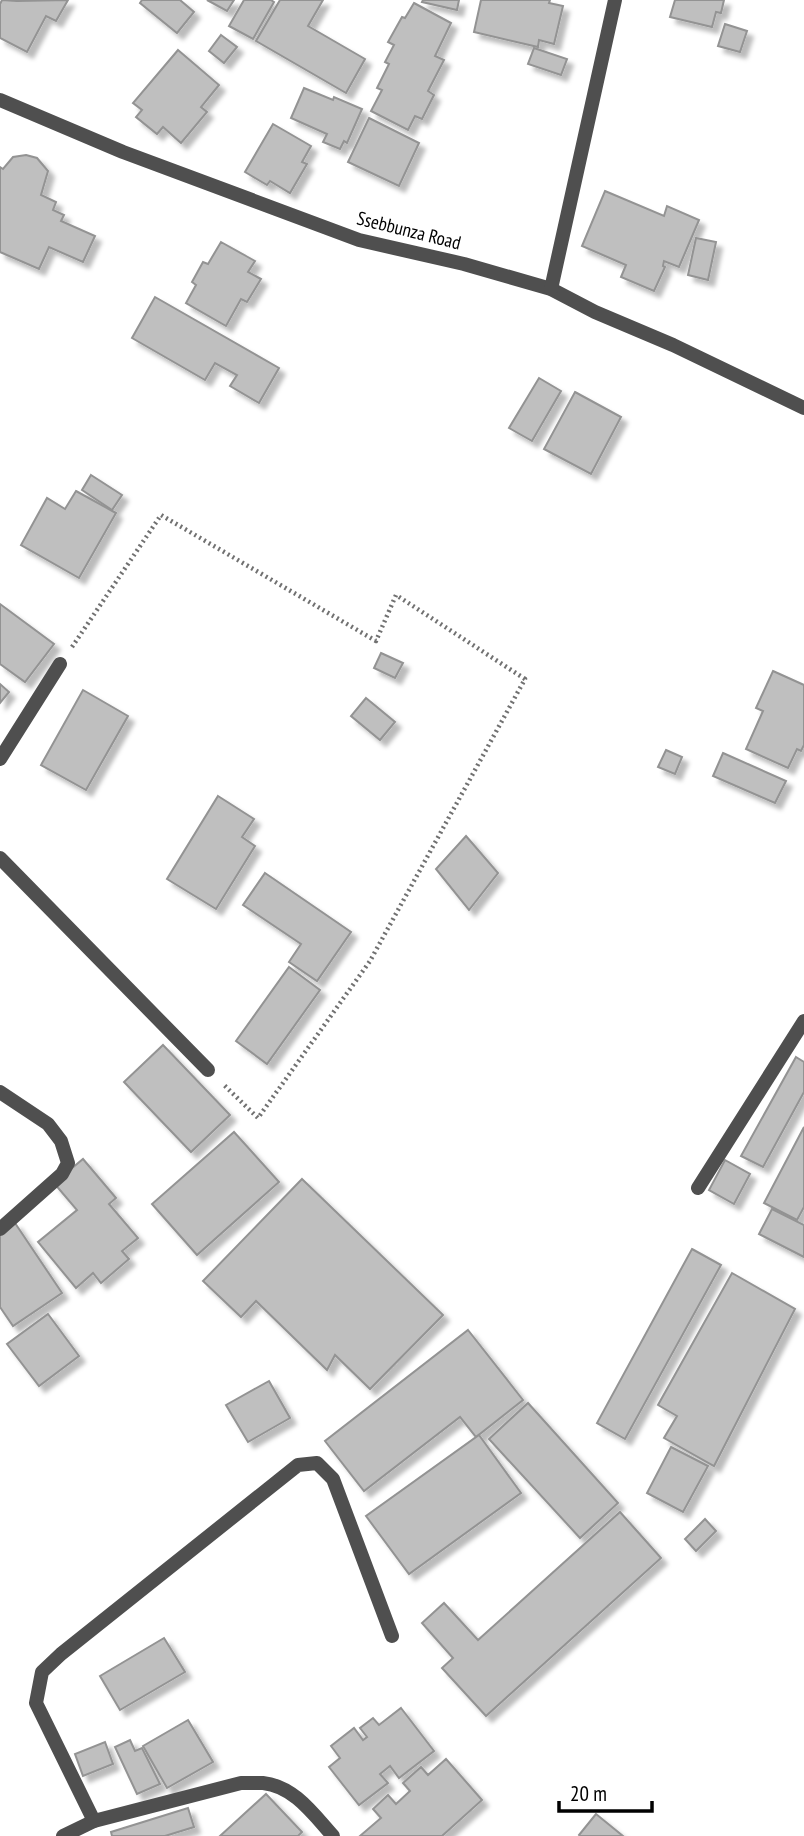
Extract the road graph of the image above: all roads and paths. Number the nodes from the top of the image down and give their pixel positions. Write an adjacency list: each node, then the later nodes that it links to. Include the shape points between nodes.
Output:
1 (615, 0): 3 (street)
2 (0, 100): 3 (street, Ssebbunza Road, via 123,152 359,240)
3 (551, 289): 4 (street, Ssebbunza Road)
4 (804, 408)
5 (61, 664): 6 (street); 9 (path, via 161,515 376,640 396,595 525,679 370,961 258,1118)
6 (0, 759)
7 (0, 859): 9 (street)
8 (804, 1021): 11 (street)
9 (208, 1070)
10 (0, 1092): 12 (street, via 48,1124 61,1141 68,1163 62,1174)
11 (698, 1188)
12 (0, 1229)
13 (392, 1636): 14 (street, via 333,1479 317,1463 298,1465 42,1672 36,1703)
14 (94, 1821): 15 (street); 16 (street, via 241,1783 266,1783 304,1804)
15 (63, 1836)
16 (333, 1836)

